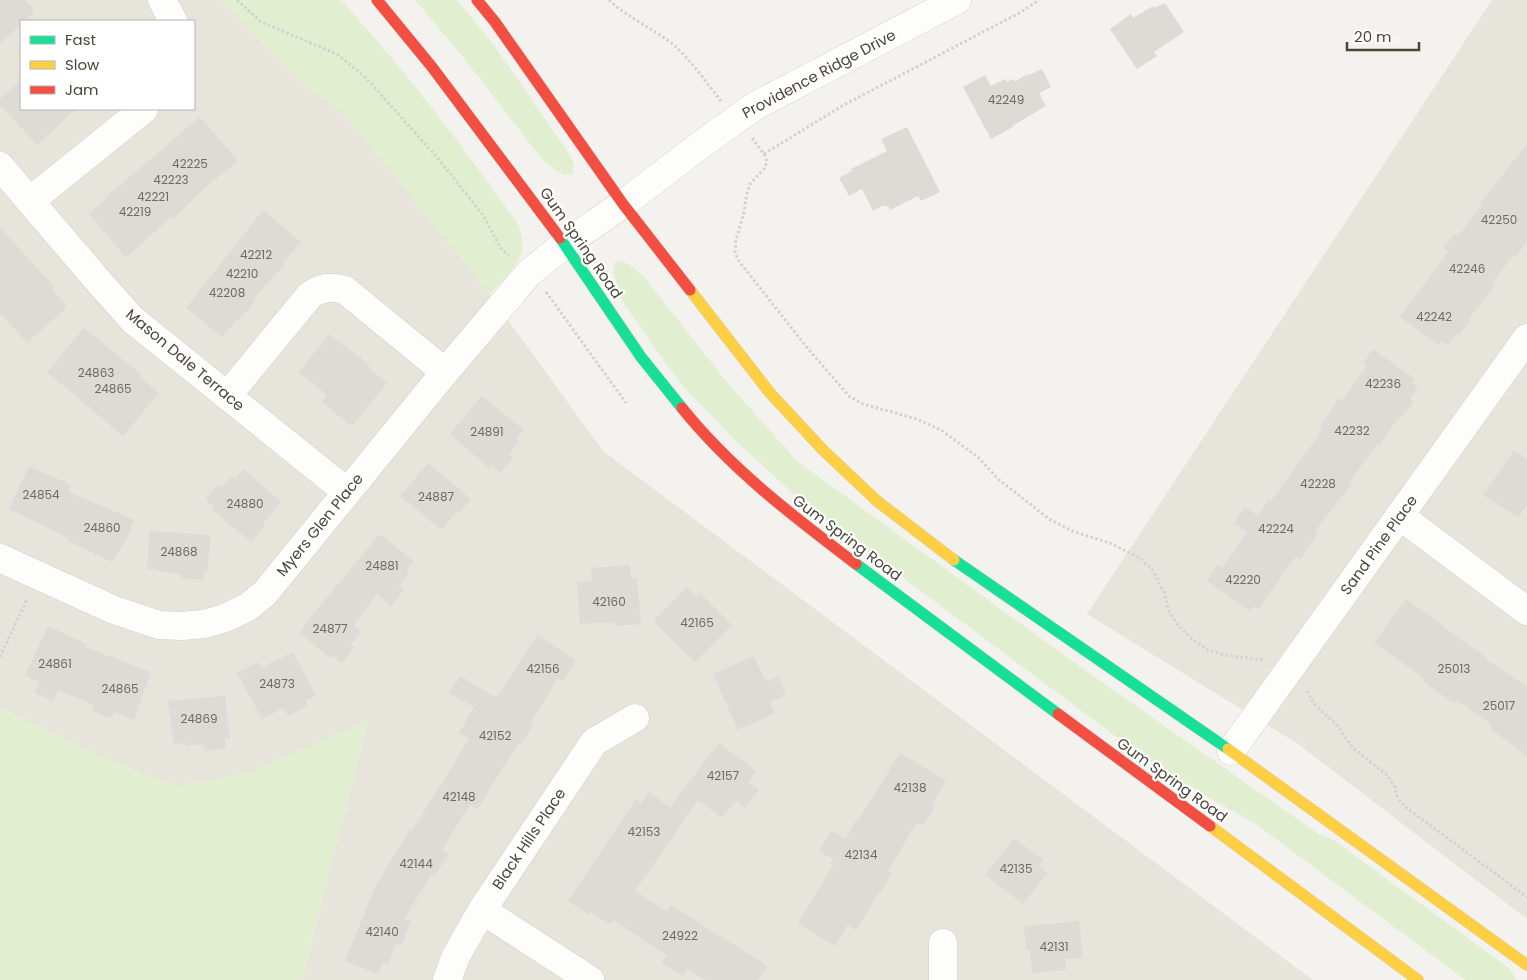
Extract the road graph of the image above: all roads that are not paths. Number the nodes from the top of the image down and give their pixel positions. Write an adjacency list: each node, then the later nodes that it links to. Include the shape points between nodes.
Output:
1 (162, 0): 5 (street)
2 (377, 0): 10 (main road, Gum Spring Road, via 432,67)
3 (477, 0): 9 (main road)
4 (957, 0): 9 (street, Providence Ridge Drive, via 755,106)
5 (172, 20)
6 (143, 110): 8 (street)
7 (0, 166): 8 (street, Mason Dale Terrace)
8 (30, 201): 13 (street, Mason Dale Terrace, via 133,320)
9 (623, 204): 10 (street, Providence Ridge Drive); 19 (main road, via 770,393 877,501 942,550)
10 (565, 244): 12 (street, Myers Glen Place, via 530,273); 26 (main road, Gum Spring Road, via 641,357 686,412 730,460 786,510)
11 (1527, 338): 15 (street, Sand Pine Place)
12 (445, 372): 13 (street, via 345,290 326,288 310,296); 14 (street, Myers Glen Place)
13 (227, 396): 14 (street, Mason Dale Terrace)
14 (347, 492): 16 (street, Myers Glen Place, via 265,593 248,607 204,624 159,625 140,620)
15 (1400, 516): 17 (street); 19 (street, Sand Pine Place)
16 (0, 558)
17 (1527, 611)
18 (635, 718): 20 (street, Black Hills Place, via 594,742)
19 (1231, 751): 22 (main road)
20 (482, 910): 23 (street, Black Hills Place, via 456,956); 24 (street)
21 (943, 942): 25 (street)
22 (1527, 965)
23 (447, 980)
24 (590, 980)
25 (943, 980)
26 (1418, 980)

